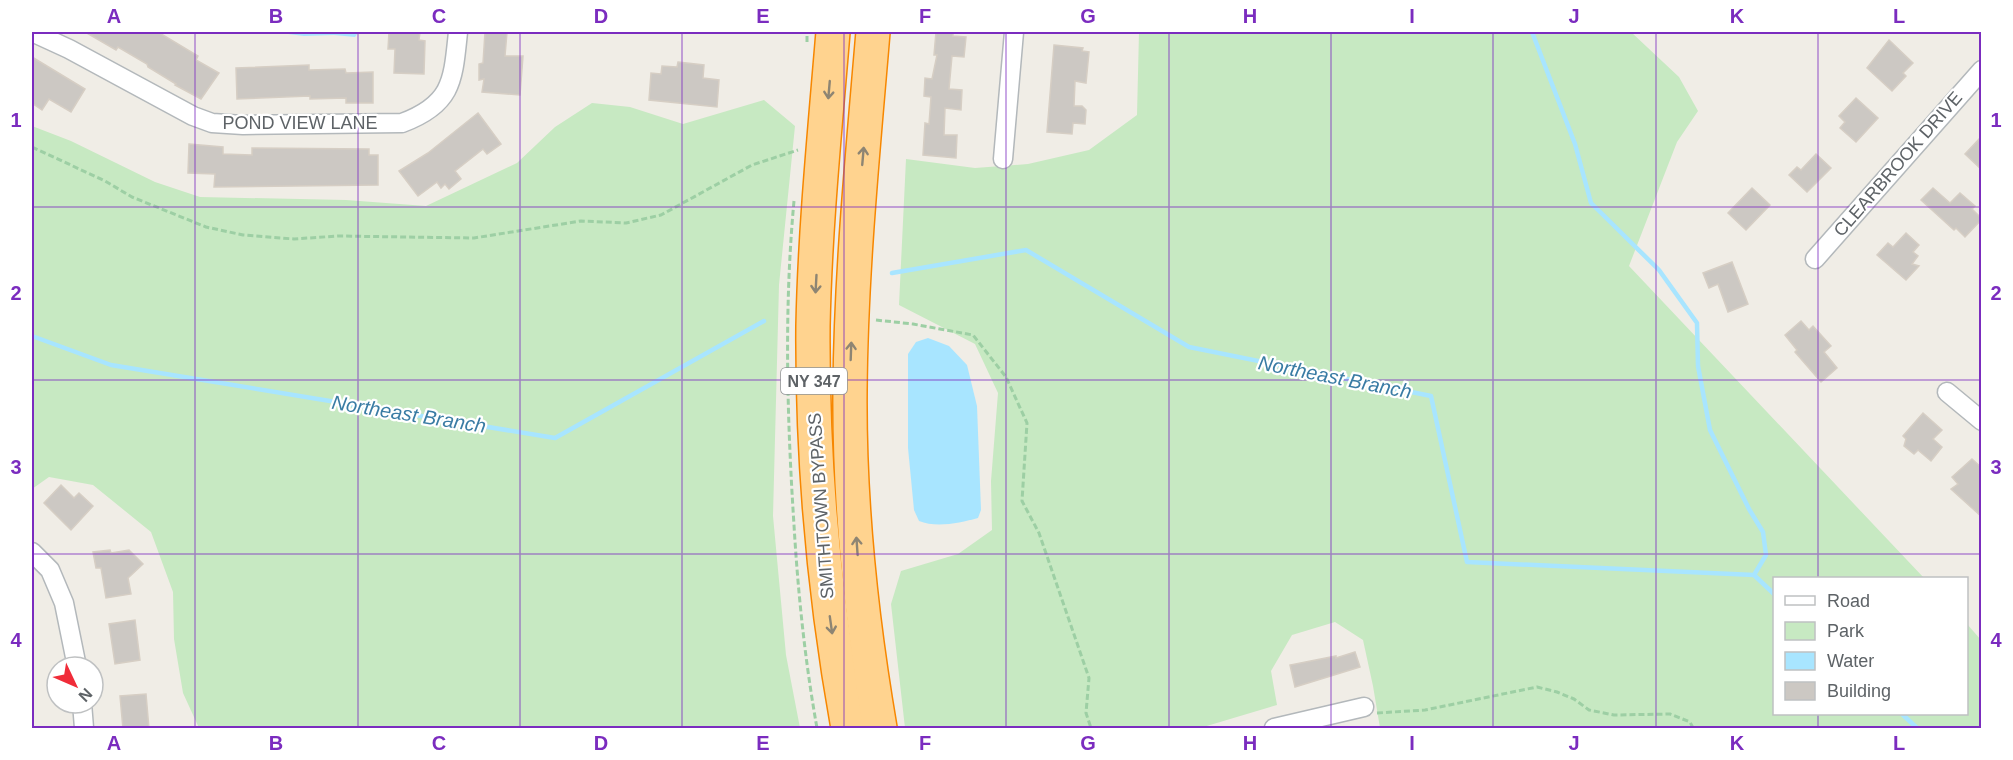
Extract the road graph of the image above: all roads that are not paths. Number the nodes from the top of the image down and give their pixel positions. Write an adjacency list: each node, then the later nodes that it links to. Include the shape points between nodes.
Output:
1 (32, 32): 2 (street, POND VIEW LANE, via 193,116 212,123 243,125 402,123 420,116 447,91 454,75)
2 (458, 32)
3 (834, 32): 14 (highway, SMITHTOWN BYPASS / NY 347, one-way to 14, via 814,304 814,410 824,564)
4 (873, 32): 15 (highway, SMITHTOWN BYPASS / NY 347, one-way to 4, via 857,556 850,391 855,265)
5 (1014, 32): 7 (street)
6 (1982, 70): 8 (street, CLEARBROOK DRIVE)
7 (1003, 159)
8 (1815, 259)
9 (1947, 392): 10 (street)
10 (1982, 421)
11 (32, 552): 12 (street, via 50,570 64,603)
12 (75, 655)
13 (1364, 707): 16 (street)
14 (848, 729)
15 (880, 729)
16 (1274, 729)

